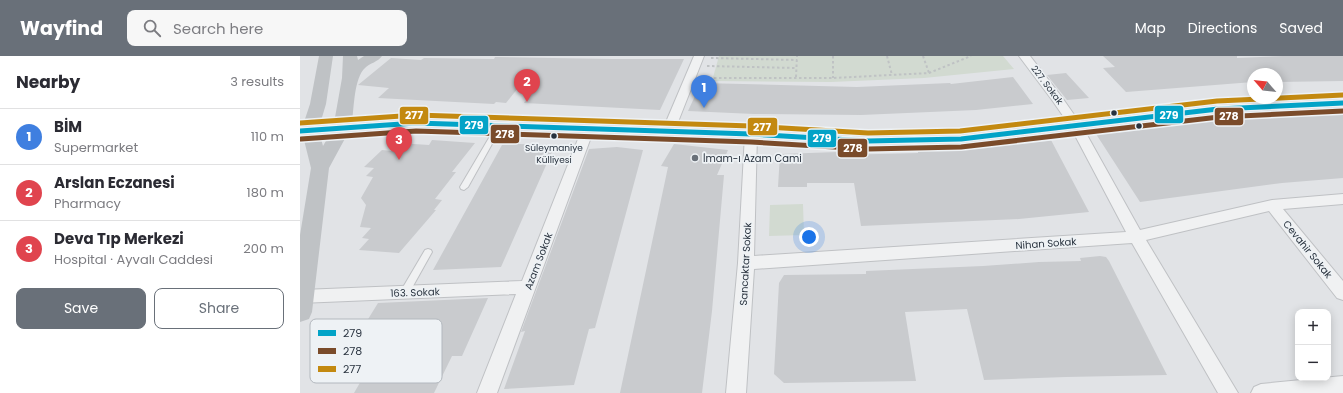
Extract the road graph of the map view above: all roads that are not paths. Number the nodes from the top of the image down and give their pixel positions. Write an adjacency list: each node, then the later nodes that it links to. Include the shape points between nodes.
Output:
1 (326, 56): 14 (main road)
2 (350, 56): 6 (main road)
3 (375, 56): 6 (main road, via 360,64)
4 (1024, 56): 11 (street, 227. Sokak, via 1058,98)
5 (698, 60): 13 (street)
6 (350, 78): 12 (main road)
7 (1283, 91): 8 (main road)
8 (1343, 91)
9 (1247, 93): 11 (main road, via 1209,96)
10 (1343, 103): 11 (main road, via 1218,109)
11 (1072, 121): 13 (main road, via 898,128); 17 (main road, via 961,139 868,141); 22 (street, 227. Sokak)
12 (342, 122): 13 (main road, via 435,112); 14 (main road); 15 (main road); 18 (main road)
13 (672, 122)
14 (306, 125): 18 (main road)
15 (499, 126): 16 (main road); 19 (lane)
16 (588, 129): 17 (main road); 25 (street, Azam Sokak)
17 (752, 134): 24 (street, Sancaktar Sokak)
18 (320, 168): 28 (main road)
19 (464, 187)
20 (1343, 199): 21 (street, Nihan Sokak)
21 (1272, 205): 22 (street, Nihan Sokak); 27 (street, Cevahir Sokak)
22 (1136, 237): 24 (street, Nihan Sokak); 32 (street, 227. Sokak)
23 (428, 252): 26 (lane)
24 (746, 263): 31 (street, Sancaktar Sokak)
25 (528, 287): 26 (street, 163. Sokak); 30 (street, Azam Sokak)
26 (405, 292): 28 (street, 163. Sokak)
27 (1343, 293)
28 (301, 304)
29 (1343, 385): 33 (street)
30 (487, 393)
31 (736, 393)
32 (1228, 393)
33 (1260, 393)

